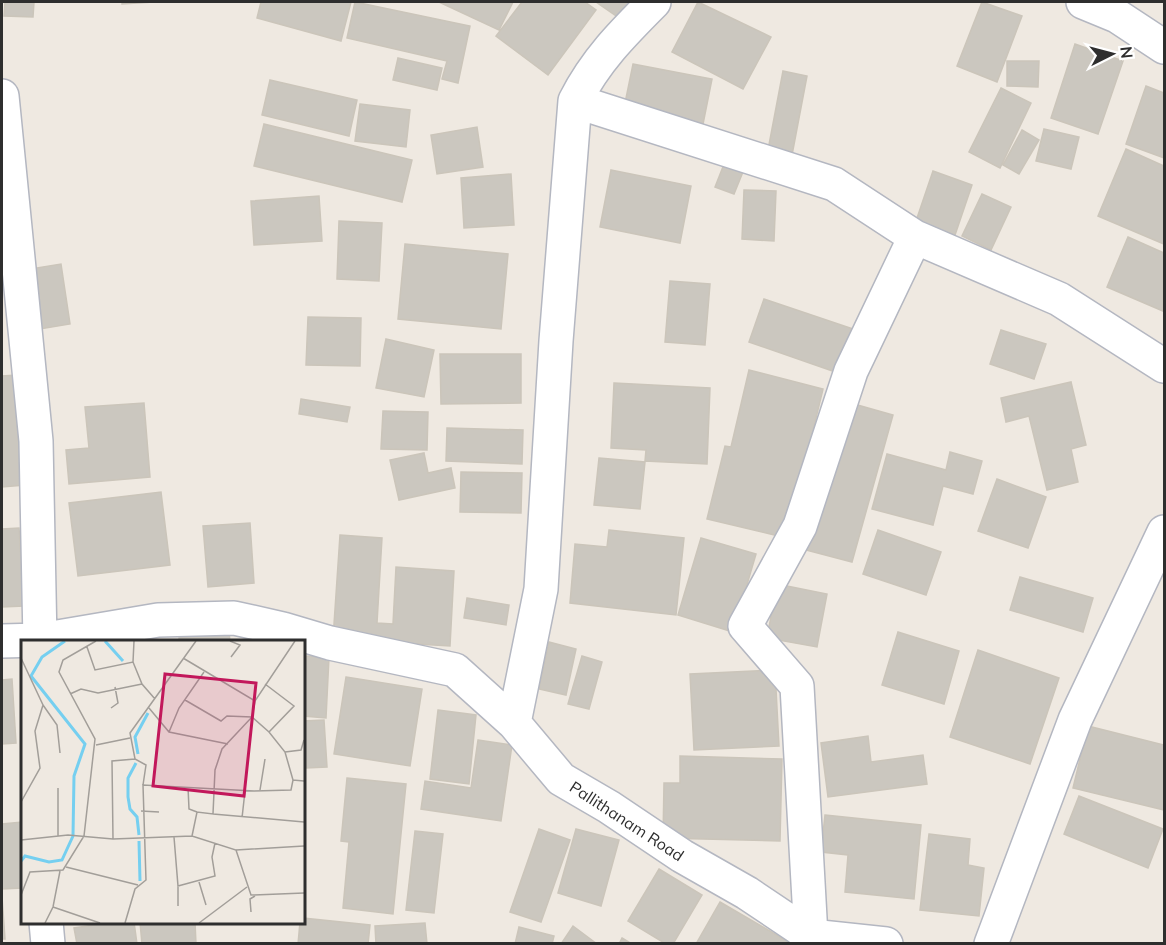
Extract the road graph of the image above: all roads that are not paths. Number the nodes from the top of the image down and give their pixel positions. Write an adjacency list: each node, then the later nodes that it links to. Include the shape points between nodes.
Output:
1 (654, 2): 5 (street, via 609,47)
2 (1083, 2): 3 (street, via 1117,16)
3 (1164, 46)
4 (2, 96): 7 (street)
5 (575, 101): 6 (street, via 834,184); 14 (street, via 541,589)
6 (915, 237): 8 (street, via 1059,299); 16 (street, via 851,371 800,526 745,626 797,686)
7 (14, 356): 12 (street, via 36,441)
8 (1164, 366)
9 (1164, 532): 19 (street, via 1075,720)
10 (2, 640): 11 (street, Pallithanam Road)
11 (21, 640)
12 (40, 640)
13 (46, 640): 14 (street, Pallithanam Road, via 158,620 234,618 455,670)
14 (514, 723): 16 (street, Pallithanam Road, via 561,779 747,893)
15 (46, 924): 17 (street)
16 (809, 940): 18 (street, Pallithanam Road)
17 (48, 944)
18 (886, 944)
19 (991, 944)

